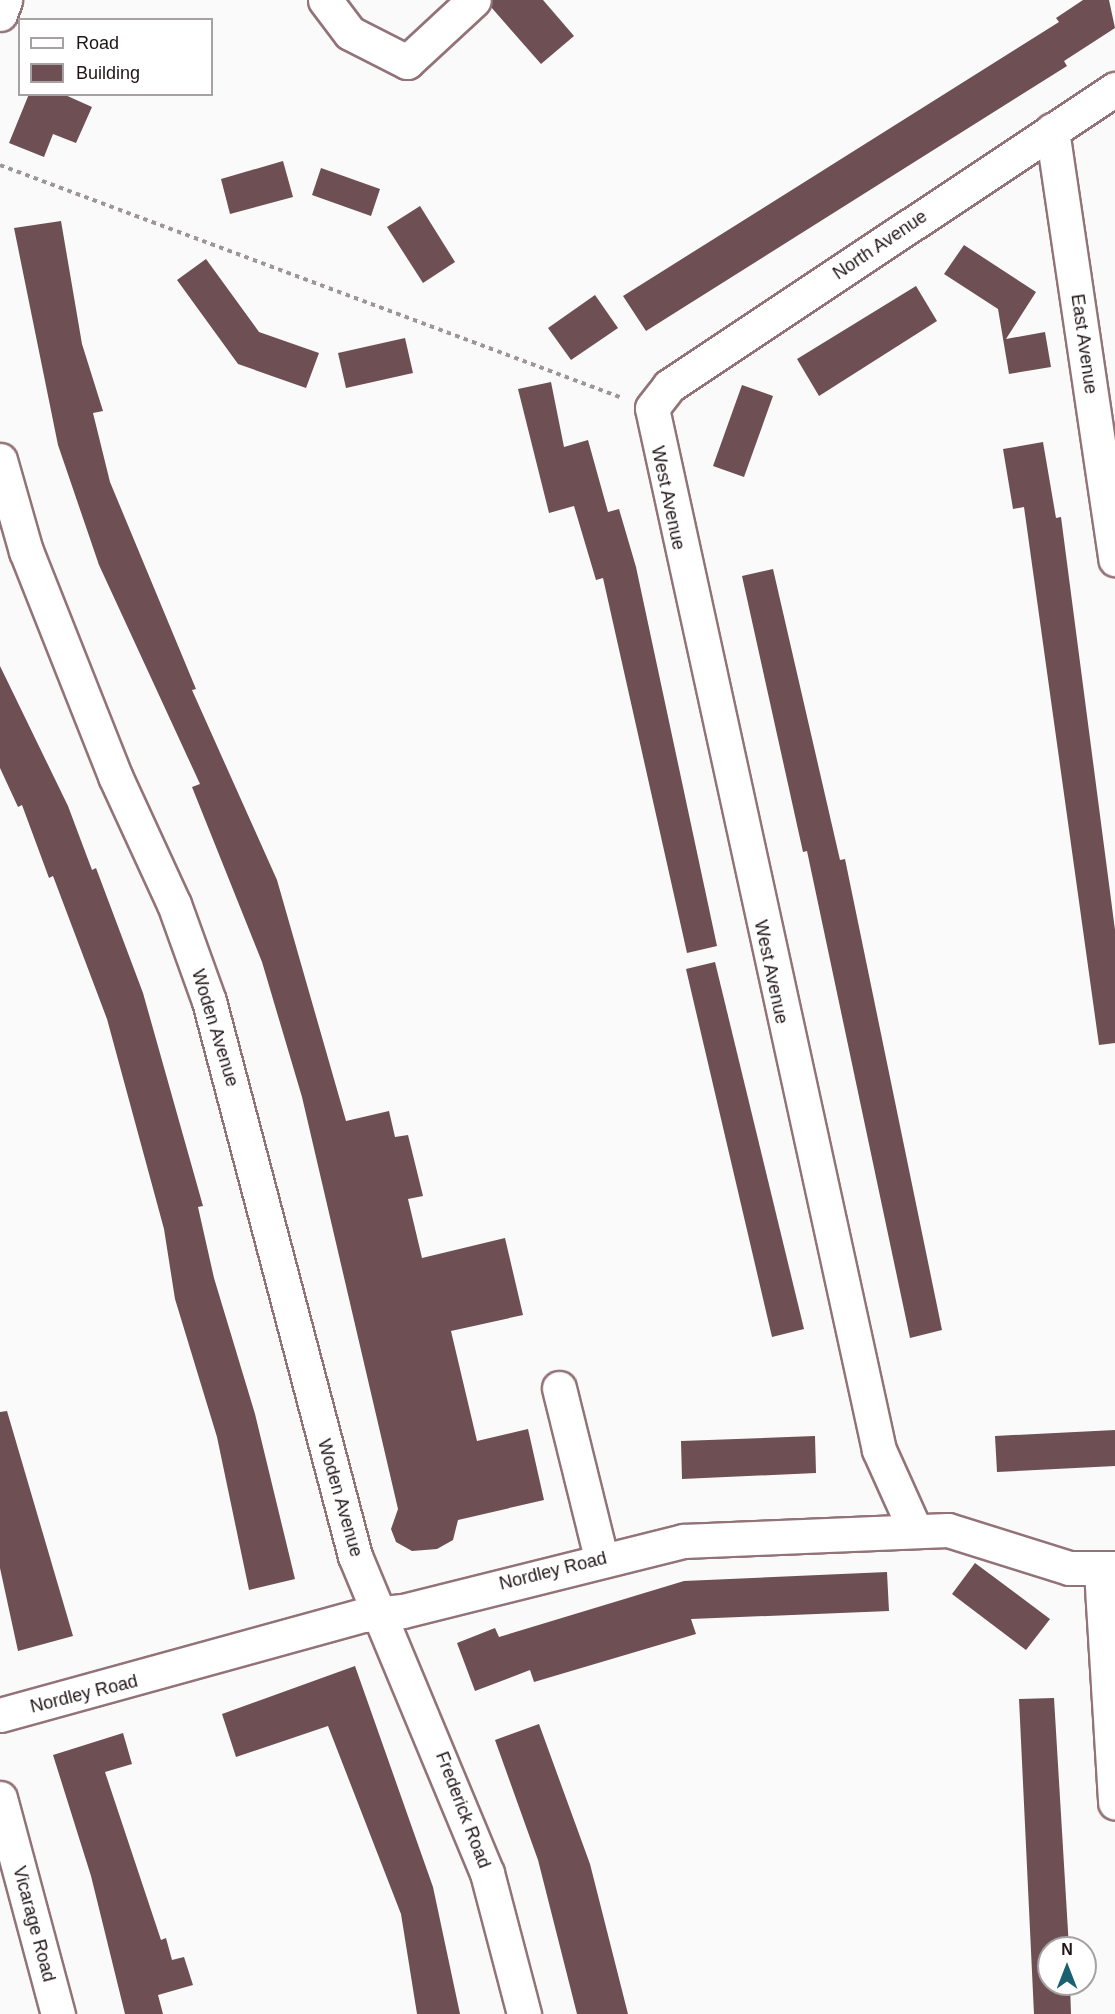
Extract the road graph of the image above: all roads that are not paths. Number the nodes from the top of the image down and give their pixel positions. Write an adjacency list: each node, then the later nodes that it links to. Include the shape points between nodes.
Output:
1 (5, 0): 4 (street)
2 (325, 0): 3 (street, via 350,33 407,62)
3 (474, 0)
4 (0, 14)
5 (1115, 89): 6 (street, North Avenue)
6 (1052, 130): 7 (street, North Avenue, via 669,386); 9 (street, East Avenue)
7 (652, 408): 11 (street, West Avenue, via 655,444 879,1450)
8 (2, 473): 14 (street, Woden Avenue, via 26,551 115,776 174,904 209,1001 332,1478 355,1556)
9 (1115, 559)
10 (559, 1388): 12 (street)
11 (915, 1530): 12 (street, Nordley Road, via 683,1541); 13 (street, Nordley Road, via 972,1534 1035,1559)
12 (601, 1558): 14 (street, Nordley Road)
13 (1108, 1569): 17 (street)
14 (382, 1612): 15 (street, Nordley Road); 19 (street, Frederick Road, via 487,1873)
15 (0, 1715)
16 (0, 1798): 18 (street, Vicarage Road)
17 (1115, 1803)
18 (58, 2014)
19 (524, 2014)

